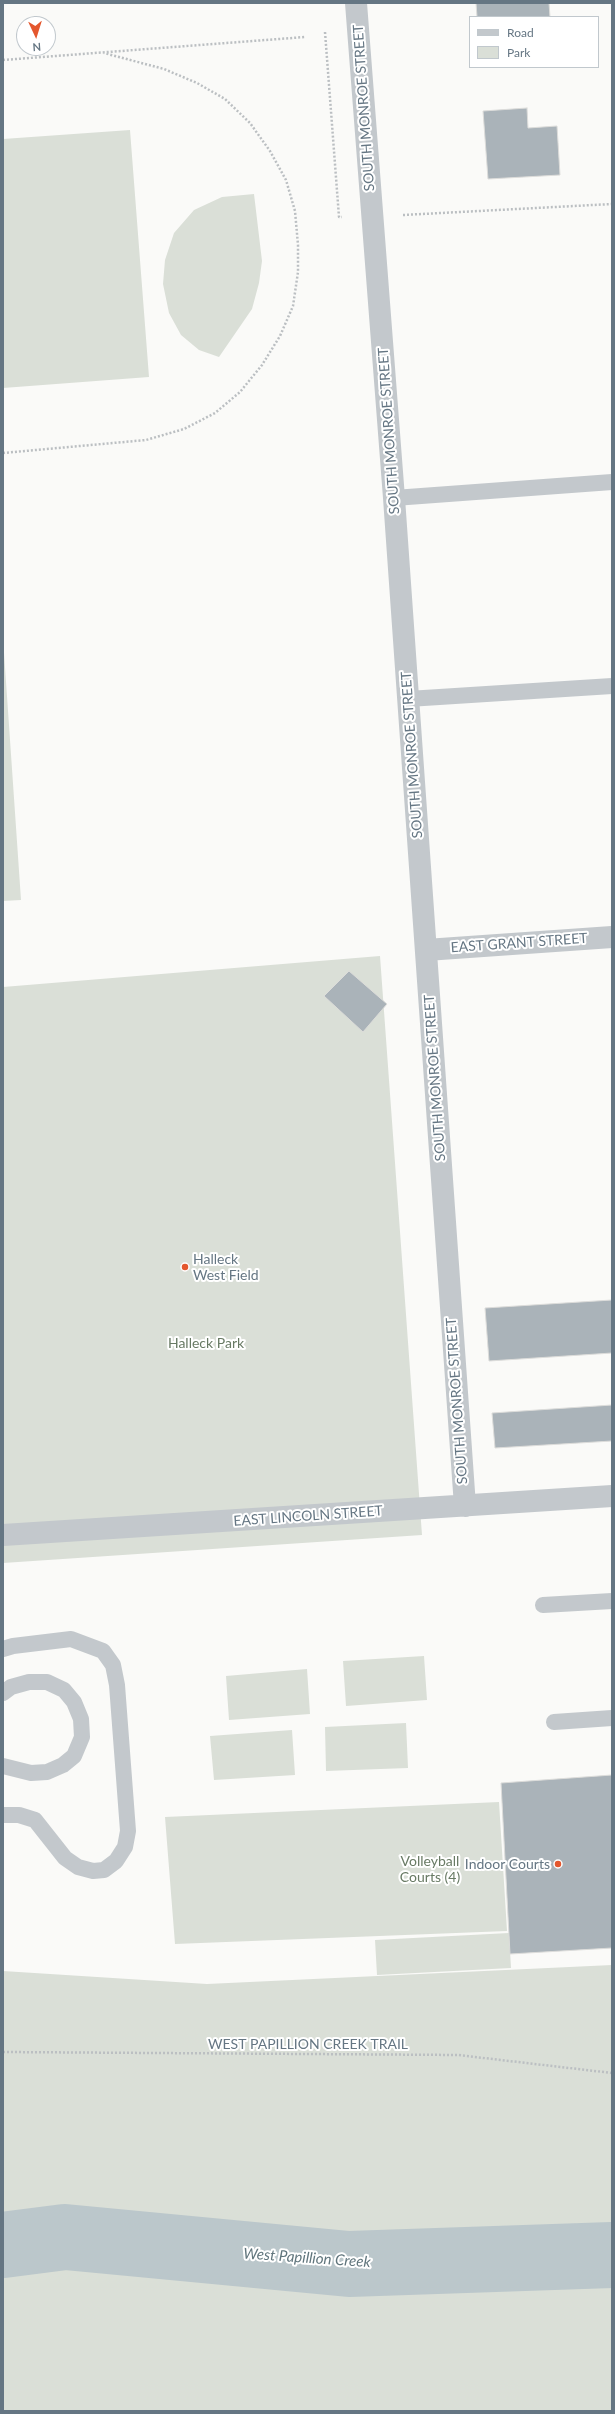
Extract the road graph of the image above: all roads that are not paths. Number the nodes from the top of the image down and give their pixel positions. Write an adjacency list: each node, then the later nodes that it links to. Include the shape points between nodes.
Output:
1 (356, 3): 3 (street, SOUTH MONROE STREET)
2 (612, 482): 3 (lane)
3 (394, 498): 5 (street, SOUTH MONROE STREET)
4 (612, 686): 5 (lane)
5 (408, 699): 7 (street, SOUTH MONROE STREET)
6 (612, 937): 7 (street, EAST GRANT STREET)
7 (426, 950): 9 (street, SOUTH MONROE STREET)
8 (612, 1496): 9 (street, EAST LINCOLN STREET)
9 (465, 1506): 10 (street, EAST LINCOLN STREET)
10 (3, 1536)
11 (612, 1601): 12 (lane)
12 (543, 1605)
13 (3, 1649): 18 (lane, via 71,1639 103,1651 113,1665 117,1685 128,1830 125,1847 116,1861 104,1870 93,1871 78,1867 65,1858 35,1820 19,1815)
14 (3, 1693): 17 (lane, via 11,1687 29,1682 47,1682 64,1690 74,1702 81,1719 82,1737 74,1756 47,1772 31,1773)
15 (612, 1718): 16 (lane)
16 (554, 1722)
17 (3, 1766)
18 (3, 1815)

